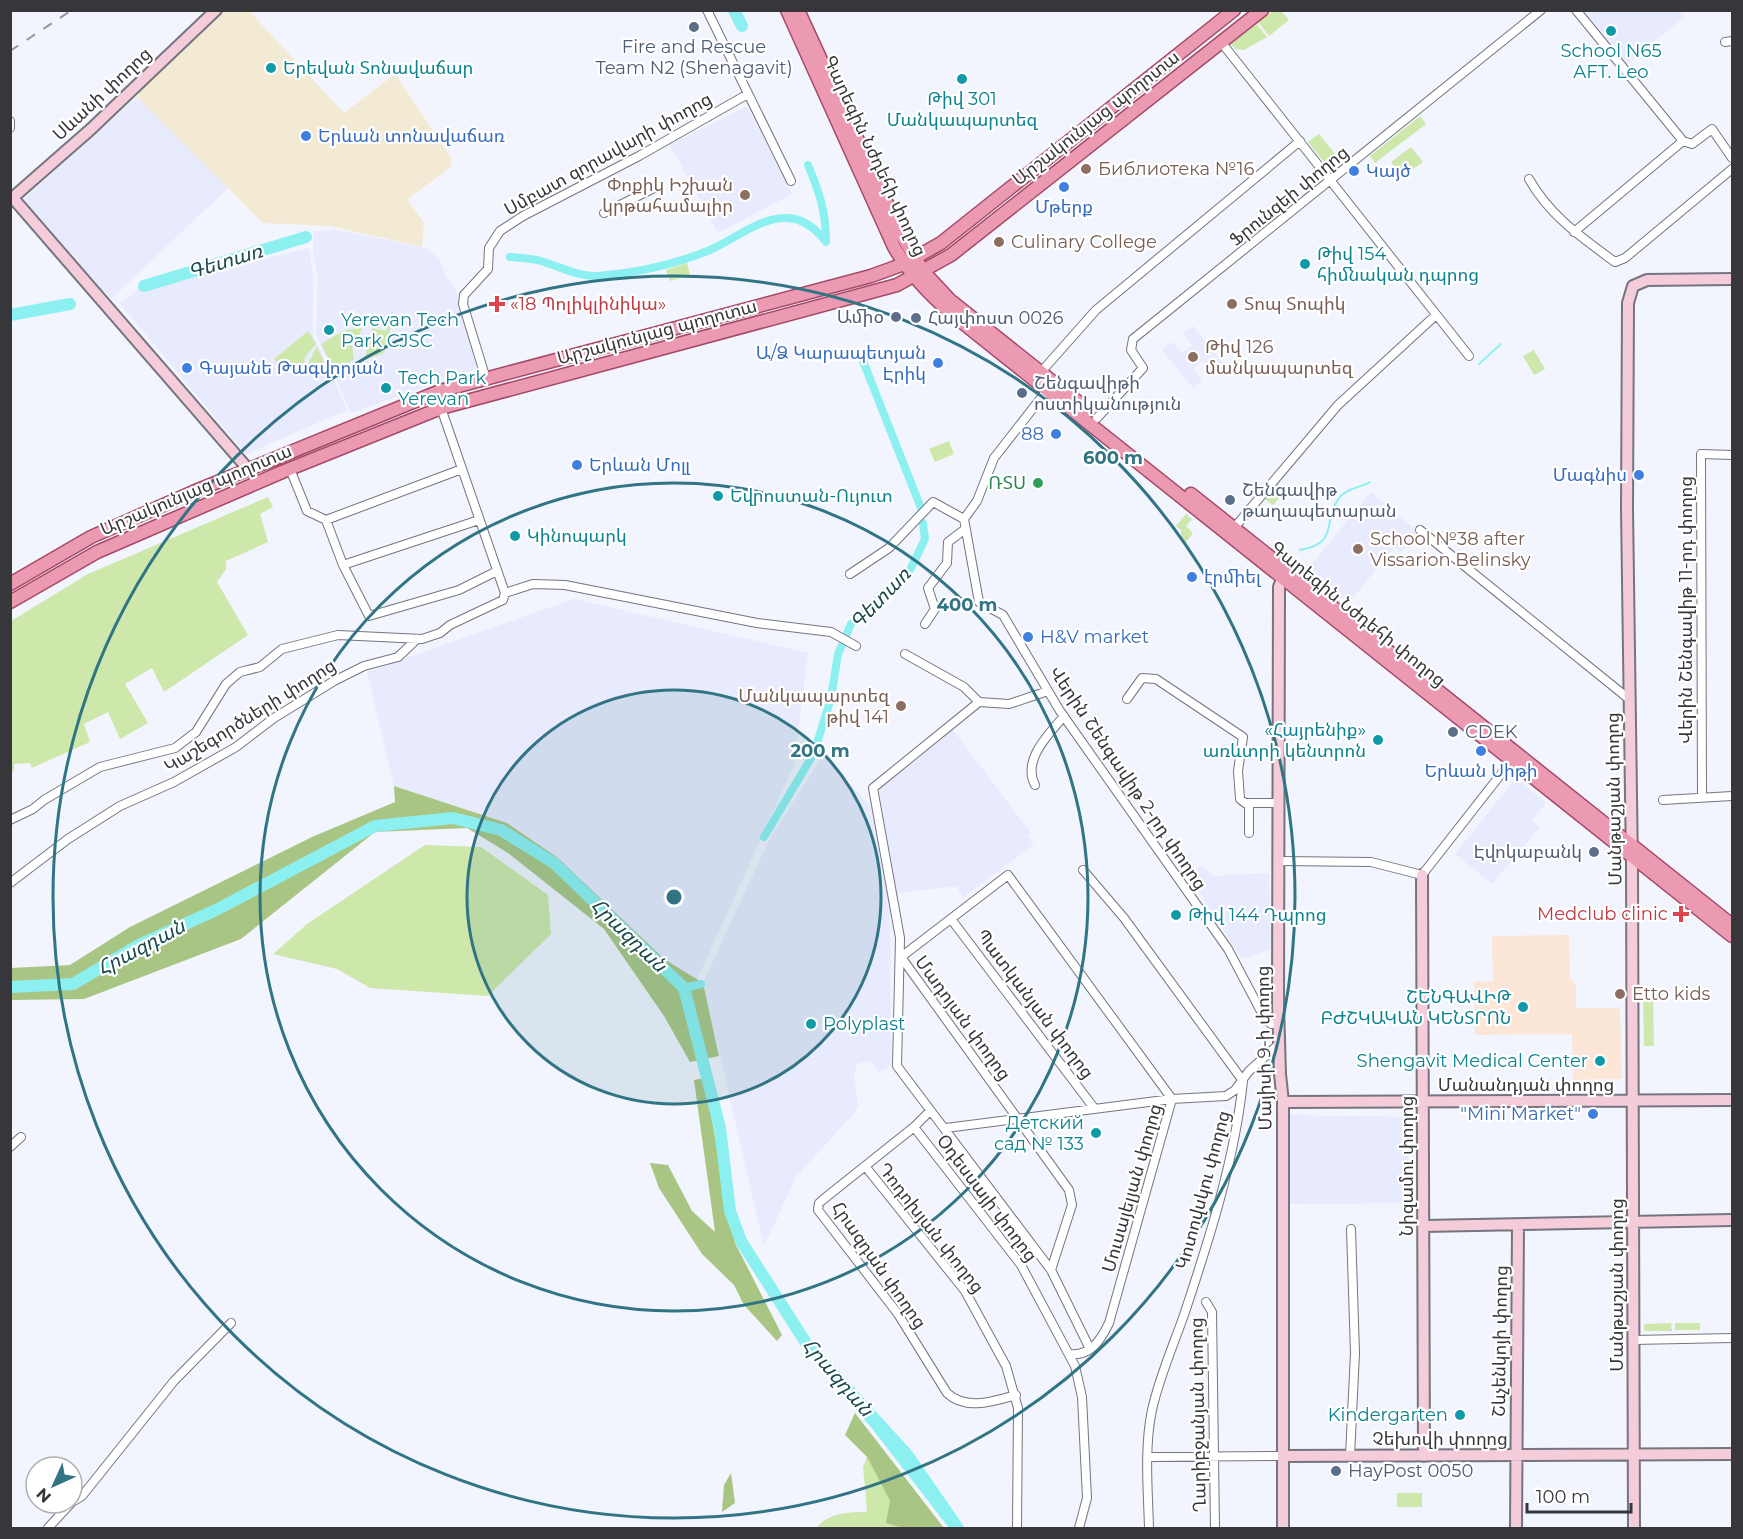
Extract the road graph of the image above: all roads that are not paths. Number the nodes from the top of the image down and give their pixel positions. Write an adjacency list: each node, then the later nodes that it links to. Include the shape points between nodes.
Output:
1 (216, 10): 25 (street, Սևանի փողոց)
2 (707, 10): 10 (street)
3 (787, 10): 28 (main road, Գարեգին Նժդեհի փողոց)
4 (798, 10): 28 (main road, Գարեգին Նժդեհի փողոց)
5 (1234, 10): 12 (main road, Արշակունյաց պողոտա)
6 (1262, 10): 9 (main road, Արշակունյաց պողոտա)
7 (1541, 10): 23 (street, Ֆրունզեի փողոց)
8 (1576, 10): 17 (street)
9 (1221, 42): 14 (main road, Արշակունյաց պողոտա); 16 (street)
10 (748, 94): 22 (street); 36 (street, Սմբատ զորավարի փողոց, via 500,231 489,248 488,269 464,295 463,304)
11 (10, 121): 13 (street)
12 (1094, 122): 14 (main road, via 1093,134); 15 (main road, Արշակունյաց պողոտա)
13 (10, 128)
14 (1105, 134): 18 (main road, Արշակունյաց պողոտա)
15 (1075, 137): 18 (main road, via 1085,141); 28 (main road, Արշակունյաց պողոտա, via 941,243)
16 (1300, 141): 23 (street); 35 (street, via 1096,310)
17 (1683, 141): 19 (street, via 1692,144 1712,129); 27 (street)
18 (1084, 150): 29 (main road, Արշակունյաց պողոտա, via 951,255)
19 (1732, 158)
20 (1732, 170): 27 (street, via 1618,261)
21 (1529, 179): 27 (street, via 1549,209)
22 (791, 181)
23 (1331, 181): 31 (street); 39 (street, Ֆրունզեի փողոց, via 1133,339 1131,350 1143,369)
24 (657, 186): 26 (street)
25 (12, 199): 45 (street)
26 (604, 213)
27 (1574, 232)
28 (909, 261): 29 (main road, Գարեգին Նժդեհի փողոց); 32 (main road, Արշակունյաց պողոտա, via 871,276)
29 (918, 274): 33 (main road, Արշակունյաց պողոտա, via 866,294); 35 (main road, Գարեգին Նժդեհի փողոց); 37 (main road, Գարեգին Նժդեհի փողոց, via 955,317)
30 (1732, 279): 67 (street, Մանթաշյան փողոց, via 1647,280 1633,286 1628,303)
31 (1436, 315): 34 (street); 51 (street, via 1338,405)
32 (706, 320): 33 (main road); 36 (main road, Արշակունյաց պողոտա)
33 (710, 336): 38 (main road, Արշակունյաց պողոտա)
34 (1469, 356)
35 (1041, 372): 39 (main road, Գարեգին Նժդեհի փողոց)
36 (486, 379): 40 (main road, Արշակունյաց պողոտա, via 440,391)
37 (1048, 389): 48 (street, via 994,458 977,501); 56 (main road, Գարեգին Նժդեհի փողոց)
38 (441, 408): 42 (main road, Արշակունյաց պողոտա); 47 (street)
39 (1098, 418): 51 (main road, Գարեգին Նժդեհի փողոց)
40 (353, 427): 41 (main road, Արշակունյաց պողոտա); 42 (main road, via 351,436)
41 (323, 439): 43 (main road, via 333,444); 45 (main road, Արշակունյաց պողոտա)
42 (359, 441): 43 (main road, Արշակունյաց պողոտա)
43 (328, 453): 46 (main road, Արշակունյաց պողոտա)
44 (1732, 455): 73 (street, Վերին Շենգավիթ 11-րդ փողոց, via 1701,454)
45 (248, 469): 58 (main road, Արշակունյաց պողոտա, via 84,541)
46 (290, 469): 49 (street, via 307,511); 60 (main road, Արշակունյաց պողոտա, via 97,552)
47 (462, 469): 49 (street); 50 (street)
48 (964, 519): 52 (street, Վերին Շենգավիթ 2-րդ փողոց); 57 (street, via 933,502 889,548)
49 (326, 520): 54 (street)
50 (480, 520): 54 (street); 55 (street)
51 (1234, 528): 56 (main road, Գարեգին Նժդեհի փողոց)
52 (964, 530): 61 (street, via 948,542 947,563 928,588 935,609); 65 (street, Վերին Շենգավիթ 2-րդ փողոց, via 979,602 1003,615)
53 (1420, 530): 67 (street)
54 (343, 565): 55 (street, via 369,616 459,590)
55 (497, 571): 59 (street)
56 (1284, 572): 70 (main road, Գարեգին Նժդեհի փողոց); 76 (street, Մայիսի 9-ի փողոց, via 1279,587); 79 (main road, Գարեգին Նժդեհի փողոց)
57 (850, 574)
58 (10, 584)
59 (505, 593): 62 (street, Կաշեգործների փողոց, via 503,600 493,606 440,633); 63 (street, via 533,584 565,585 757,623 831,632)
60 (10, 602)
61 (925, 624)
62 (417, 639): 77 (street, Կաշեգործների փողոց, via 338,635 282,649 260,667 240,672 226,684 196,732 180,744 164,753 100,767); 83 (street, Կաշեգործների փողոց, via 398,657 364,666 334,681 236,747 174,782 120,806)
63 (856, 646)
64 (905, 654): 68 (street, via 964,687)
65 (1048, 691): 68 (street, via 1009,704); 69 (street, Վերին Շենգավիթ 2-րդ փողոց)
66 (1127, 699): 75 (street, via 1142,678 1156,679 1243,737 1240,798)
67 (1629, 699): 79 (street, Մանթաշյան փողոց)
68 (979, 702): 87 (street, Մադոյան փողոց, via 873,788)
69 (1064, 716): 71 (street, via 1030,764 1029,774); 88 (street, Վերին Շենգավիթ 2-րդ փողոց, via 1228,949 1264,1017 1271,1024)
70 (1512, 760): 79 (main road, Գարեգին Նժդեհի փողոց); 82 (street)
71 (1035, 785)
72 (1732, 796): 73 (street)
73 (1702, 797): 74 (street)
74 (1663, 800)
75 (1249, 803): 76 (street); 78 (street)
76 (1279, 803): 80 (street, Մայիսի 9-ի փողոց)
77 (10, 820)
78 (1249, 833)
79 (1631, 850): 85 (main road, Գարեգին Նժդեհի փողոց); 86 (main road, Գարեգին Նժդեհի փողոց); 93 (street, Մանթաշյան փողոց)
80 (1278, 861): 82 (street, via 1371,862); 88 (street, Մայիսի 9-ի փողոց)
81 (1083, 870): 90 (street, via 1124,918)
82 (1422, 875): 95 (street, Նիզամու փողոց)
83 (10, 883)
84 (951, 919): 87 (street); 91 (street, Մուսայելյան փողոց, via 1004,876 1012,877); 96 (street, Պատկանյան փողոց)
85 (1732, 925)
86 (1732, 936)
87 (901, 957): 97 (street, Օդեսսայի փողոց, via 897,1066); 98 (street, Մադոյան փողոց)
88 (1279, 1023): 89 (street, Մայիսի 9-ի փողոց)
89 (1279, 1044): 90 (street); 94 (street, Մայիսի 9-ի փողոց)
90 (1243, 1081): 91 (street, via 1226,1096); 123 (street, Կոտովսկու փողոց, via 1229,1160 1153,1409)
91 (1172, 1099): 96 (street); 114 (street, Մուսայելյան փողոց, via 1109,1323)
92 (1732, 1100): 93 (street, Մանանդյան փողոց)
93 (1632, 1101): 95 (street, Մանանդյան փողոց); 105 (street, Մանթաշյան փողոց)
94 (1283, 1102): 95 (street, Մանանդյան փողոց); 119 (street, Մայիսի 9-ի փողոց)
95 (1423, 1102): 107 (street, Նիզամու փողոց)
96 (1094, 1108): 98 (street)
97 (930, 1111): 99 (street, Դոդոխյան փողոց); 100 (street, Օդեսսայի փողոց)
98 (1016, 1118): 100 (street); 109 (street, Մադոյան փողոց, via 1073,1200)
99 (914, 1127): 103 (street, Դոդոխյան փողոց); 115 (street, Օդեսսայի փողոց, via 1021,1264)
100 (945, 1128): 109 (street, Օդեսսայի փողոց)
101 (21, 1137): 102 (street)
102 (10, 1147)
103 (864, 1166): 116 (street, Դոդոխյան փողոց, via 965,1291); 116 (street, Հրազդան փողոց, via 821,1201 818,1210 898,1314 946,1394 975,1403)
104 (1732, 1220): 105 (street)
105 (1633, 1222): 106 (street); 113 (street, Մանթաշյան փողոց)
106 (1518, 1225): 107 (street); 122 (street, Շևչենկոյի փողոց)
107 (1424, 1226): 121 (street, Նիզամու փողոց)
108 (1351, 1229): 120 (street, via 1355,1353)
109 (1052, 1270): 114 (street, Օդեսսայի փողոց)
110 (1206, 1302): 124 (street, Ղարիբջանյան փողոց, via 1212,1312)
111 (231, 1323): 125 (street, via 174,1381)
112 (1732, 1338): 113 (street)
113 (1633, 1340): 118 (street, Մանթաշյան փողոց)
114 (1090, 1350): 115 (street)
115 (1069, 1354): 129 (street, Օդեսսայի փողոց, via 1082,1397 1087,1498)
116 (1018, 1396): 128 (street, Դոդոխյան փողոց)
117 (1732, 1454): 118 (street, Չեխովի փողոց)
118 (1633, 1455): 122 (street, Չեխովի փողոց); 134 (street, Մանթաշյան փողոց)
119 (1282, 1456): 120 (street, Չեխովի փողոց); 124 (street, Չեխովի փողոց); 132 (street, Մայիսի 9-ի փողոց)
120 (1350, 1456): 121 (street, Չեխովի փողոց)
121 (1424, 1456): 122 (street, Չեխովի փողոց)
122 (1515, 1456): 133 (street, Շևչենկոյի փողոց)
123 (1149, 1457): 124 (street, Չեխովի փողոց); 130 (street, Կոտովսկու փողոց)
124 (1214, 1457): 131 (street, Ղարիբջանյան փողոց)
125 (84, 1494)
126 (60, 1515): 127 (street)
127 (48, 1528)
128 (1017, 1528)
129 (1079, 1528)
130 (1149, 1528)
131 (1215, 1528)
132 (1283, 1528)
133 (1515, 1528)
134 (1634, 1528)

